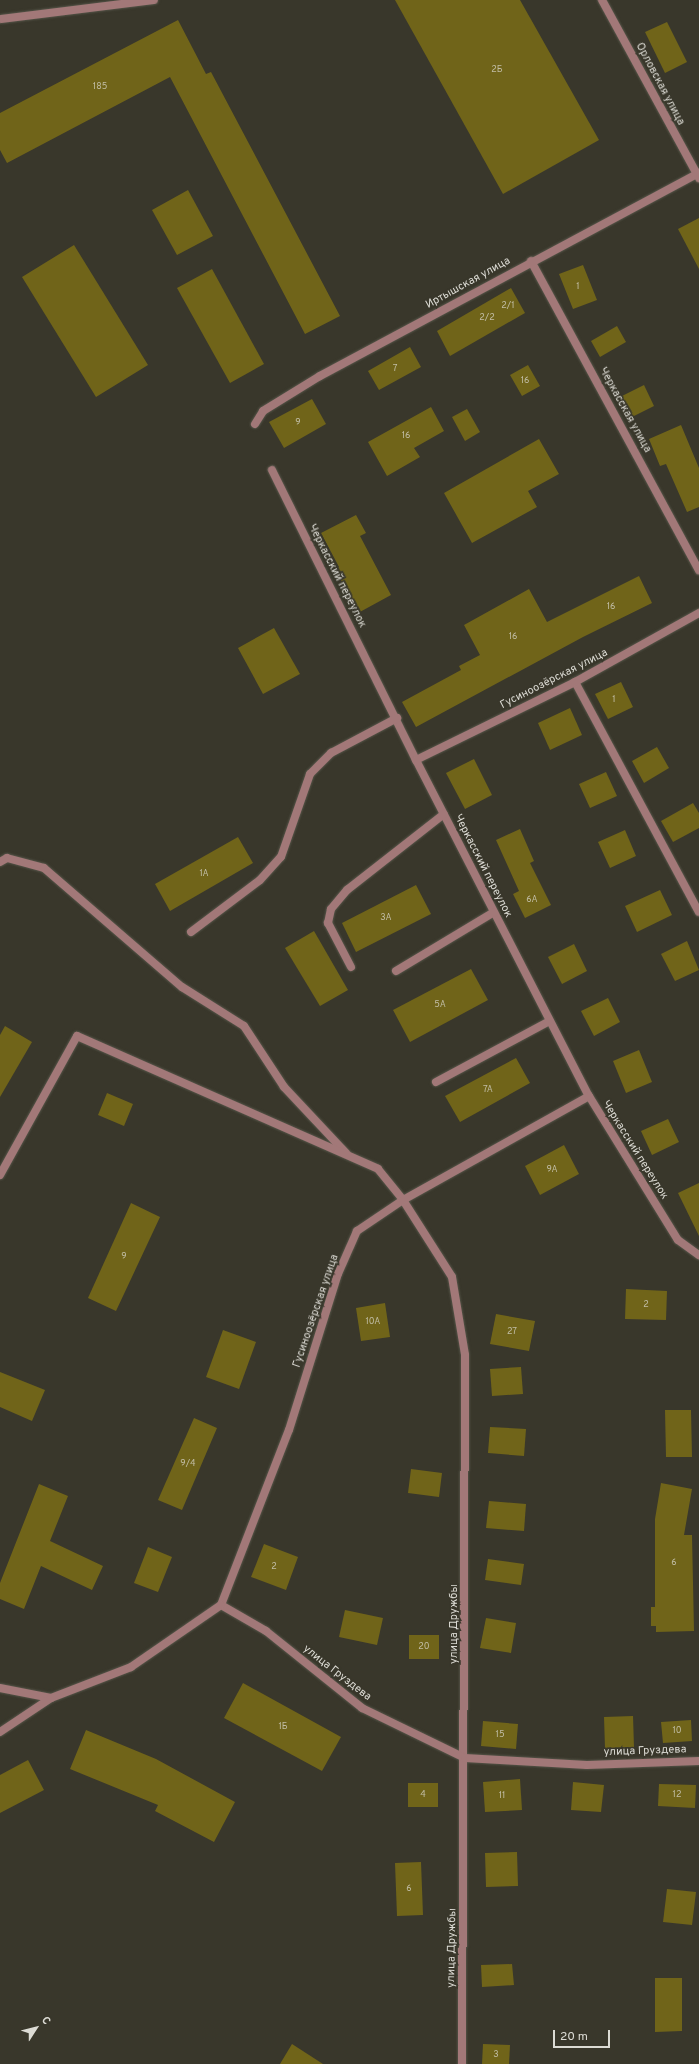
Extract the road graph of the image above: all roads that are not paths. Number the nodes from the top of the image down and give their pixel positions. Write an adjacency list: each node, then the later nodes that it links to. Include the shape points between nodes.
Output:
1 (154, 0): 3 (street)
2 (602, 0): 4 (street, Орловская улица)
3 (1, 19)
4 (698, 175): 5 (street, Иртышская улица)
5 (531, 261): 6 (street, Иртышская улица, via 320,376 264,411); 8 (street, Черкасская улица)
6 (255, 424)
7 (272, 470): 11 (street, Черкасский переулок)
8 (699, 570)
9 (699, 613): 10 (street, Гусиноозёрская улица)
10 (575, 682): 12 (street, Гусиноозёрская улица); 16 (street)
11 (397, 718): 12 (street, Черкасский переулок); 17 (street, via 331,753 310,774 280,858 260,880)
12 (416, 760): 13 (street, Черкасский переулок)
13 (444, 814): 15 (street, Черкасский переулок); 18 (street, via 347,890 331,909 328,923)
14 (0, 862): 23 (street, via 7,858 44,868 182,987 244,1026 284,1087)
15 (494, 912): 19 (street); 20 (street, Черкасский переулок)
16 (699, 912)
17 (191, 932)
18 (351, 967)
19 (396, 971)
20 (550, 1020): 21 (street); 22 (street, Черкасский переулок)
21 (436, 1082)
22 (588, 1096): 25 (street, Гусиноозёрская улица); 26 (street, Черкасский переулок, via 678,1240)
23 (350, 1156): 24 (street, улица Дружбы, via 77,1036); 25 (street, улица Дружбы, via 378,1169)
24 (0, 1175)
25 (403, 1200): 27 (street, Гусиноозёрская улица, via 358,1231 338,1274 289,1430); 31 (street, улица Дружбы, via 452,1277 465,1355)
26 (699, 1255)
27 (221, 1605): 29 (street, via 131,1667); 31 (street, улица Груздева, via 266,1631 362,1708)
28 (0, 1688): 29 (street)
29 (51, 1698): 30 (street)
30 (0, 1732)
31 (465, 1758): 32 (street, улица Груздева, via 587,1764); 33 (street, улица Дружбы)
32 (699, 1760)
33 (462, 2064)

